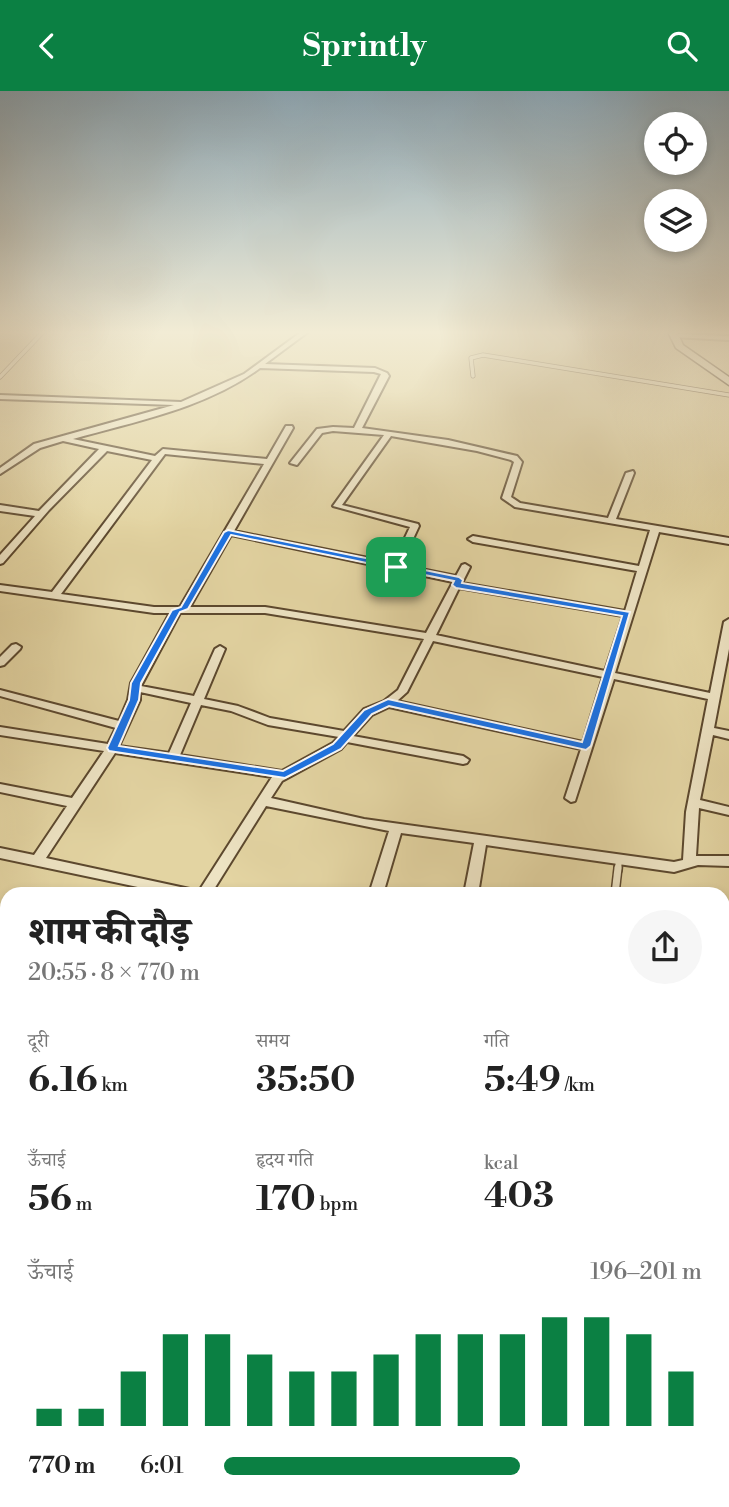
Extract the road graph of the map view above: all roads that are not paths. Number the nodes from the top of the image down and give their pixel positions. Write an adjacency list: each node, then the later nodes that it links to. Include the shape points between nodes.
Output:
1 (33, 398): 4 (street)
2 (196, 398): 4 (street)
3 (374, 398): 6 (street)
4 (184, 403): 8 (street)
5 (289, 428): 11 (street)
6 (358, 428): 7 (street); 12 (street, via 320,431)
7 (389, 434): 17 (street, via 509,456 518,462 506,498 510,502); 23 (street, via 337,506 415,526)
8 (63, 439): 9 (street); 13 (street, via 30,450)
9 (103, 450): 10 (street); 16 (street)
10 (156, 459): 11 (street, via 171,450); 28 (street)
11 (269, 462): 19 (street)
12 (294, 464)
13 (0, 472)
14 (630, 473): 17 (street)
15 (0, 508): 16 (street)
16 (41, 514): 22 (street)
17 (611, 521): 18 (street)
18 (655, 529): 21 (street); 25 (street)
19 (228, 532): 23 (street); 29 (street)
20 (473, 539): 25 (street)
21 (729, 541)
22 (0, 561)
23 (396, 567): 26 (street)
24 (465, 567): 26 (street)
25 (641, 569): 30 (street)
26 (458, 582): 30 (street); 32 (street)
27 (0, 588): 28 (street)
28 (54, 596): 29 (street, via 145,609)
29 (180, 609): 32 (street, via 265,610); 38 (street)
30 (627, 614): 36 (street)
31 (729, 622): 37 (street)
32 (430, 637): 36 (street); 42 (street, via 402,692)
33 (16, 647): 35 (street)
34 (220, 649): 41 (street)
35 (0, 663)
36 (608, 675): 40 (street); 48 (street)
37 (724, 675): 40 (street)
38 (135, 688): 41 (street); 43 (street)
39 (0, 693): 43 (street)
40 (714, 697): 45 (street)
41 (198, 700): 47 (street); 50 (street)
42 (388, 703): 47 (street, via 368,712); 48 (street)
43 (123, 726): 49 (street)
44 (0, 730): 49 (street)
45 (708, 730): 46 (street); 57 (street)
46 (729, 735)
47 (346, 737): 51 (street); 52 (street)
48 (586, 746): 54 (street)
49 (112, 748): 50 (street); 56 (street)
50 (173, 758): 52 (street)
51 (463, 760)
52 (285, 775): 55 (street)
53 (0, 788): 56 (street)
54 (571, 798)
55 (263, 801): 59 (street); 67 (street)
56 (76, 803): 63 (street)
57 (694, 803): 58 (street); 65 (street)
58 (729, 811)
59 (396, 828): 60 (street); 68 (street)
60 (481, 840): 62 (street); 69 (street)
61 (0, 853): 63 (street)
62 (619, 859): 65 (street, via 674,867); 70 (lane)
63 (37, 861): 66 (street)
64 (729, 861): 65 (street)
65 (689, 864)
66 (161, 887)
67 (208, 887)
68 (378, 887)
69 (472, 887)
70 (616, 887)

